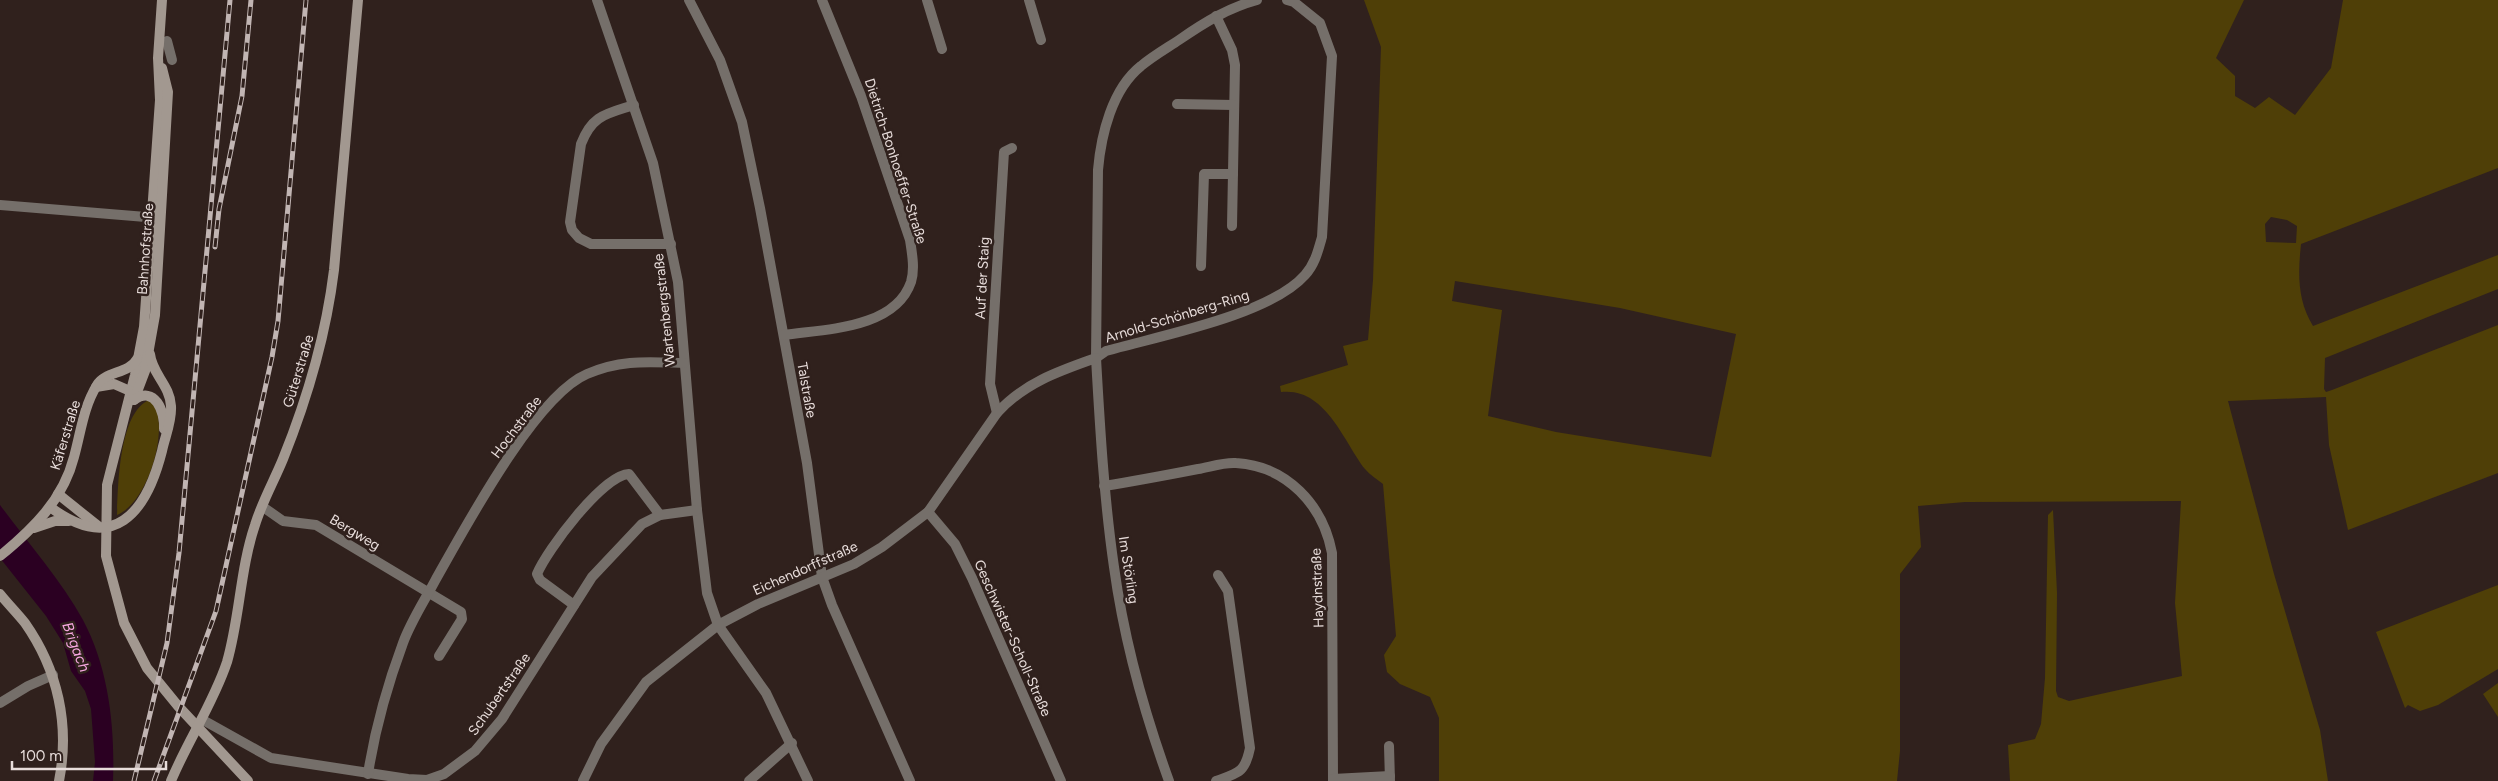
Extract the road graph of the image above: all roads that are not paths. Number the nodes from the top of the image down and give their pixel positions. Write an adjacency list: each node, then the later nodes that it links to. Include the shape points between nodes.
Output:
1 (162, 0): 21 (main road, Bahnhofstraße)
2 (358, 0): 37 (main road, Güterstraße, via 329,313 297,424)
3 (596, 0): 17 (street, Wartenbergstraße)
4 (689, 0): 25 (street, Talstraße, via 720,60 742,122)
5 (822, 0): 25 (street, Dietrich-Bonhoeffer-Straße, via 861,96 910,240 912,280 904,297 873,318)
6 (928, 0): 13 (street)
7 (1029, 0): 11 (street)
8 (1257, 0): 10 (street, Arnold-Schönberg-Ring)
9 (1287, 0): 28 (street, Arnold-Schönberg-Ring, via 1320,23 1332,56 1322,237 1316,259 1306,275 1264,303 1106,351)
10 (1216, 16): 16 (street, via 1232,50); 28 (street, Arnold-Schönberg-Ring, via 1140,67 1111,110 1100,140)
11 (1042, 40)
12 (167, 41): 14 (street)
13 (942, 50)
14 (172, 60)
15 (1177, 104): 16 (street)
16 (1234, 105): 19 (street)
17 (634, 106): 23 (street, Wartenbergstraße, via 653,164); 23 (street, via 599,117 585,133 570,222 572,230 591,244)
18 (1012, 148): 32 (street, Auf der Staig, via 1004,152 999,214 990,384)
19 (1233, 174): 22 (street); 24 (street, via 1204,174)
20 (0, 205): 21 (street)
21 (156, 218): 26 (main road, Bahnhofstraße, via 155,315); 27 (main road, Bahnhofstraße)
22 (1232, 226)
23 (671, 244): 29 (street, Wartenbergstraße, via 678,282)
24 (1201, 266)
25 (784, 335): 46 (street, Talstraße, via 807,463)
26 (150, 350): 31 (main road, Bahnhofstraße); 33 (main road, via 151,363 169,393 171,407 170,425)
27 (139, 354): 30 (main road, via 134,364 99,381); 31 (main road, Bahnhofstraße)
28 (1096, 358): 32 (street, Eichendorffstraße, via 1054,372 1010,398); 34 (street, Im Störling)
29 (684, 363): 38 (street, Wartenbergstraße); 47 (street, Hochstraße, via 622,362 586,374 561,392 512,452 460,535)
30 (95, 388): 31 (main road, via 114,384); 35 (main road, Käferstraße, via 85,408 68,474)
31 (132, 395): 33 (main road, via 152,396 159,402 164,424); 62 (main road, Bahnhofstraße, via 112,461 105,507 106,556 124,623 162,688)
32 (997, 413): 39 (street, Eichendorffstraße)
33 (163, 445): 42 (main road, via 139,507 120,524)
34 (1104, 486): 59 (street, Haydnstraße, via 1235,462 1258,466 1283,478 1316,510 1328,532 1332,553); 68 (street, Im Störling, via 1127,639 1146,713)
35 (58, 494): 36 (main road, Käferstraße); 42 (main road)
36 (50, 507): 41 (main road); 43 (main road, Käferstraße)
37 (263, 507): 47 (street, Bergweg, via 283,521 316,525); 54 (main road, Güterstraße, via 249,545 228,659)
38 (697, 510): 40 (street, Schubertstraße); 50 (street, Wartenbergstraße, via 707,593)
39 (928, 512): 46 (street, Eichendorffstraße, via 882,547 854,564); 67 (street, Geschwister-Scholl-Straße, via 955,544 972,578)
40 (660, 515): 49 (street, Schubertstraße, via 642,524 620,546 592,577); 49 (street, via 629,474 616,478 574,516 537,574 540,580)
41 (72, 521): 42 (main road); 43 (main road, via 55,521)
42 (98, 527)
43 (29, 532): 44 (main road, Käferstraße)
44 (0, 556)
45 (1218, 575): 69 (street, via 1228,591 1250,748 1247,764 1239,773)
46 (822, 577): 50 (street, Eichendorffstraße); 66 (street, Talstraße)
47 (429, 593): 51 (street, via 461,612 462,618); 57 (street, Hochstraße, via 404,641 386,691)
48 (0, 594): 52 (main road, via 35,638)
49 (574, 605): 57 (street, Schubertstraße, via 502,718 475,751 454,769 427,780)
50 (718, 625): 55 (street, Wartenbergstraße, via 766,693); 63 (street, Eichendorffstraße, via 646,682 601,744)
51 (439, 656)
52 (53, 675): 53 (street); 60 (main road, via 64,734)
53 (0, 703)
54 (203, 720): 57 (street, Schubertstraße, via 271,758); 61 (main road, Güterstraße)
55 (792, 743): 64 (street); 65 (street, Wartenbergstraße)
56 (1389, 746): 58 (street, Haydnstraße)
57 (368, 774)
58 (1390, 779): 59 (street, Haydnstraße)
59 (1333, 780)
60 (59, 781)
61 (170, 781)
62 (248, 781)
63 (583, 781)
64 (749, 781)
65 (808, 781)
66 (910, 781)
67 (1062, 781)
68 (1169, 781)
69 (1216, 781)

